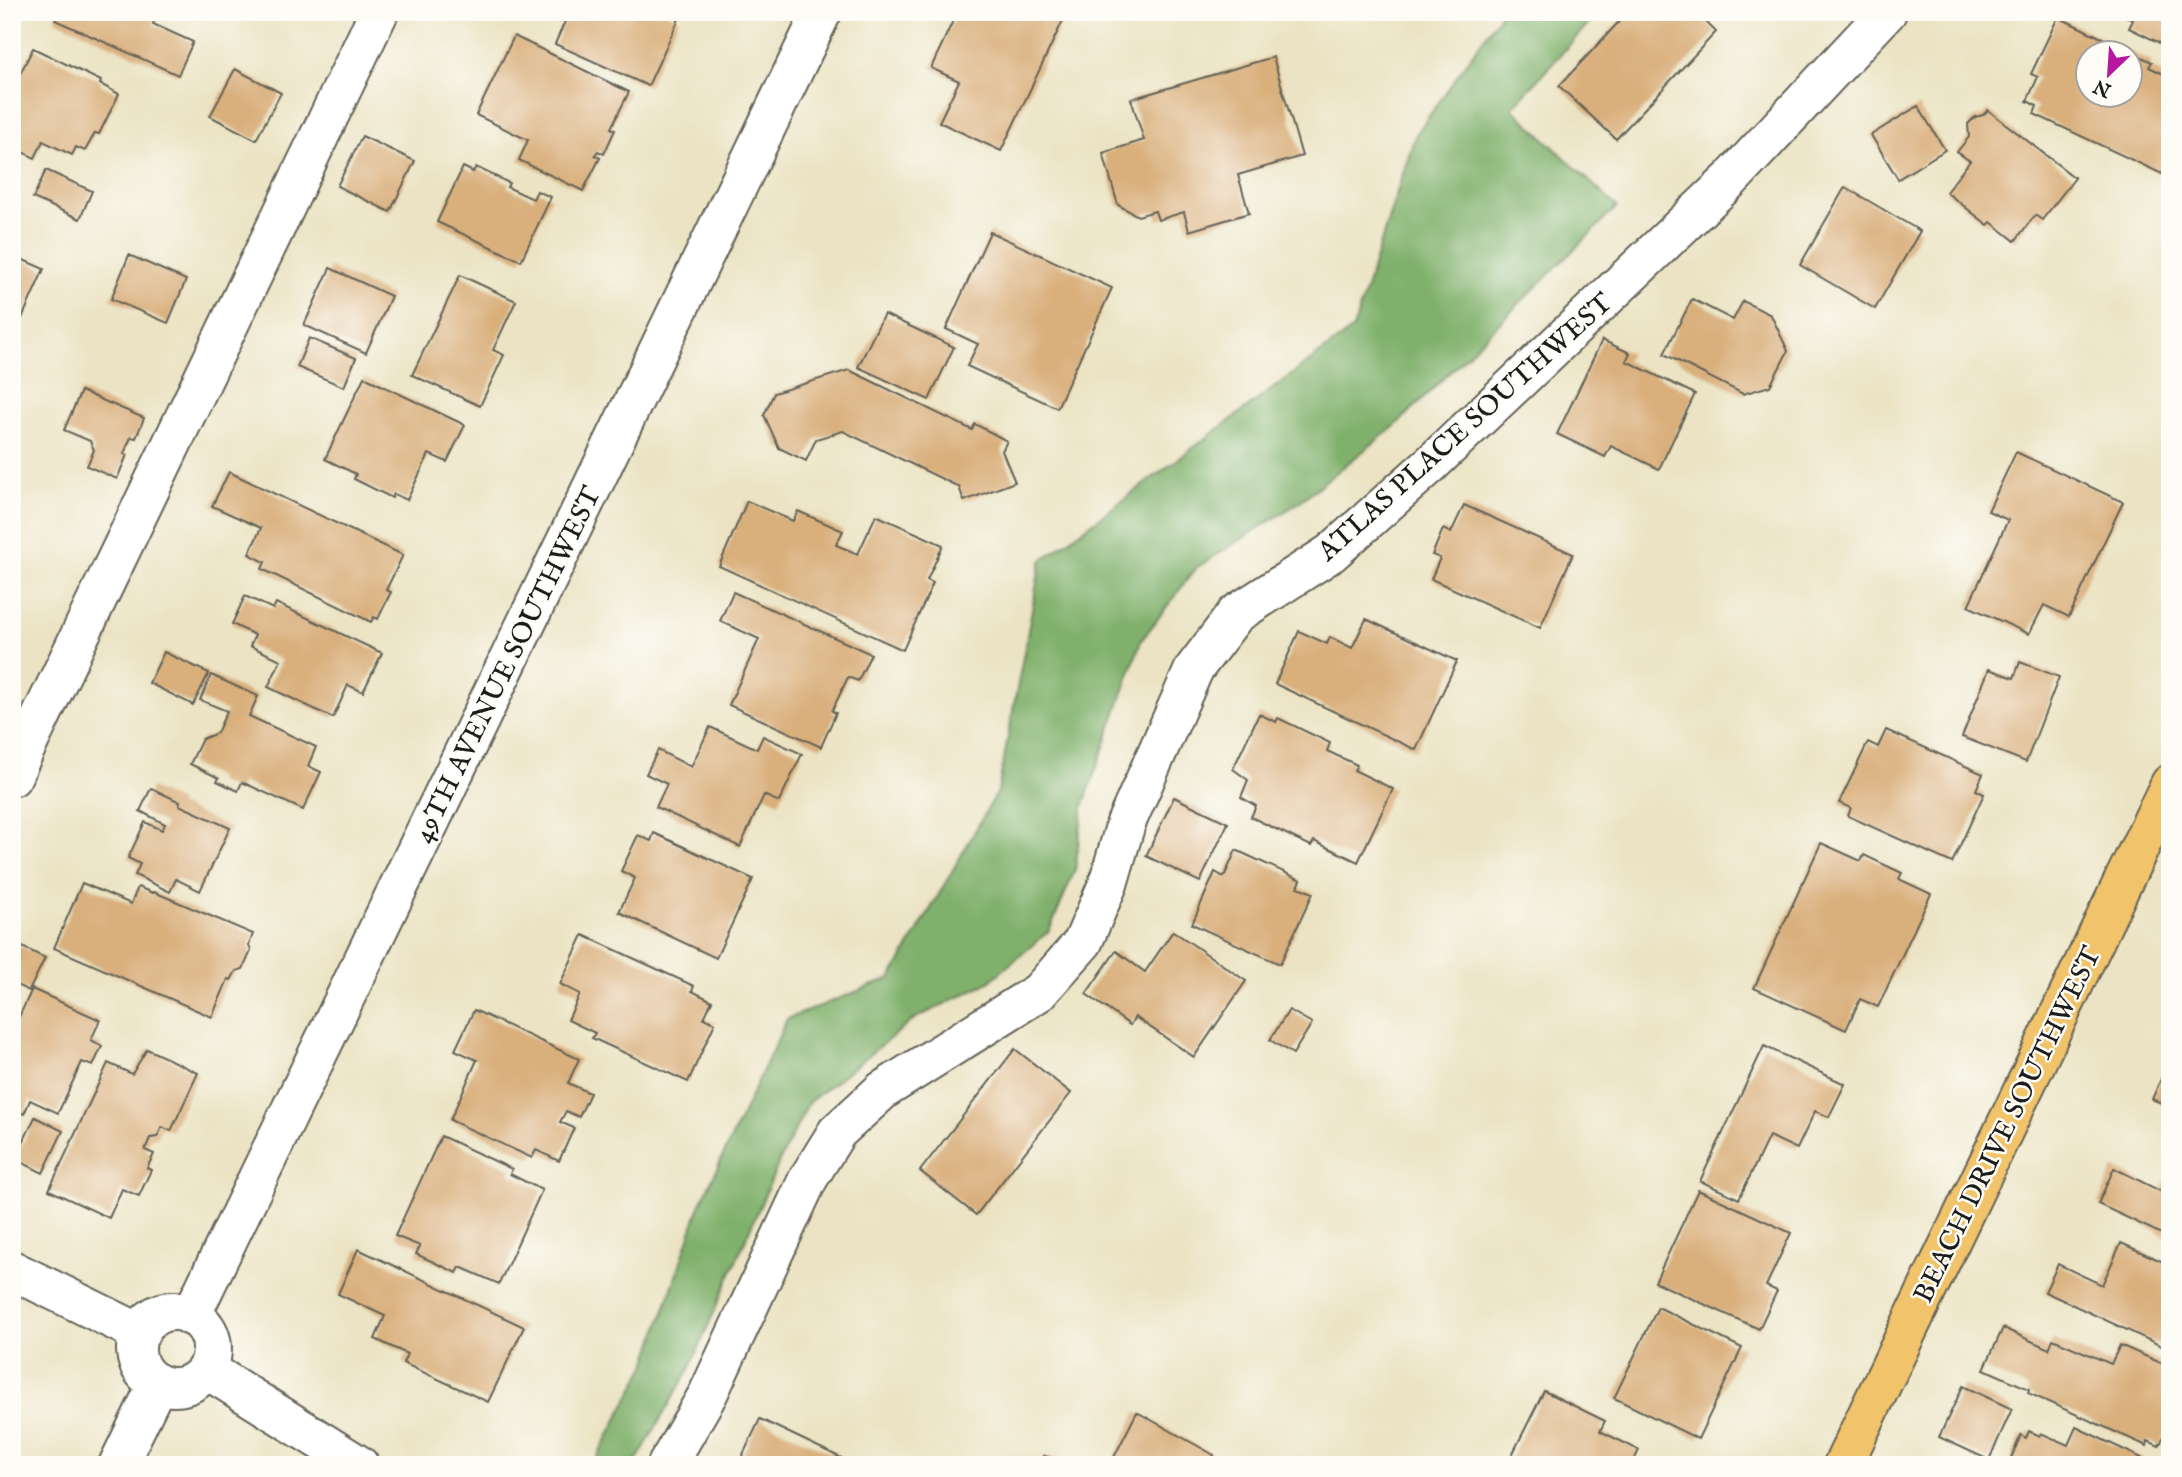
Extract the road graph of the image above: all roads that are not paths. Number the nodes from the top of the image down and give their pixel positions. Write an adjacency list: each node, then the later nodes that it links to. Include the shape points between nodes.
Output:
1 (379, 12): 4 (street)
2 (822, 12): 7 (street, 49TH AVENUE SOUTHWEST)
3 (1886, 12): 13 (street, ATLAS PLACE SOUTHWEST, via 1731,179 1432,463 1331,553 1236,614 1194,669 1126,823 1108,884 1083,942 1039,992 883,1090 837,1132 808,1179 708,1394)
4 (12, 777)
5 (2170, 783): 14 (main road, BEACH DRIVE SOUTHWEST)
6 (12, 1270): 8 (street)
7 (191, 1315): 8 (street, via 160,1314); 9 (street, via 211,1341)
8 (140, 1333): 10 (street, via 139,1363)
9 (206, 1369): 10 (street, via 189,1384); 12 (street)
10 (158, 1383): 11 (street)
11 (118, 1465)
12 (359, 1465)
13 (667, 1465)
14 (1843, 1465)

